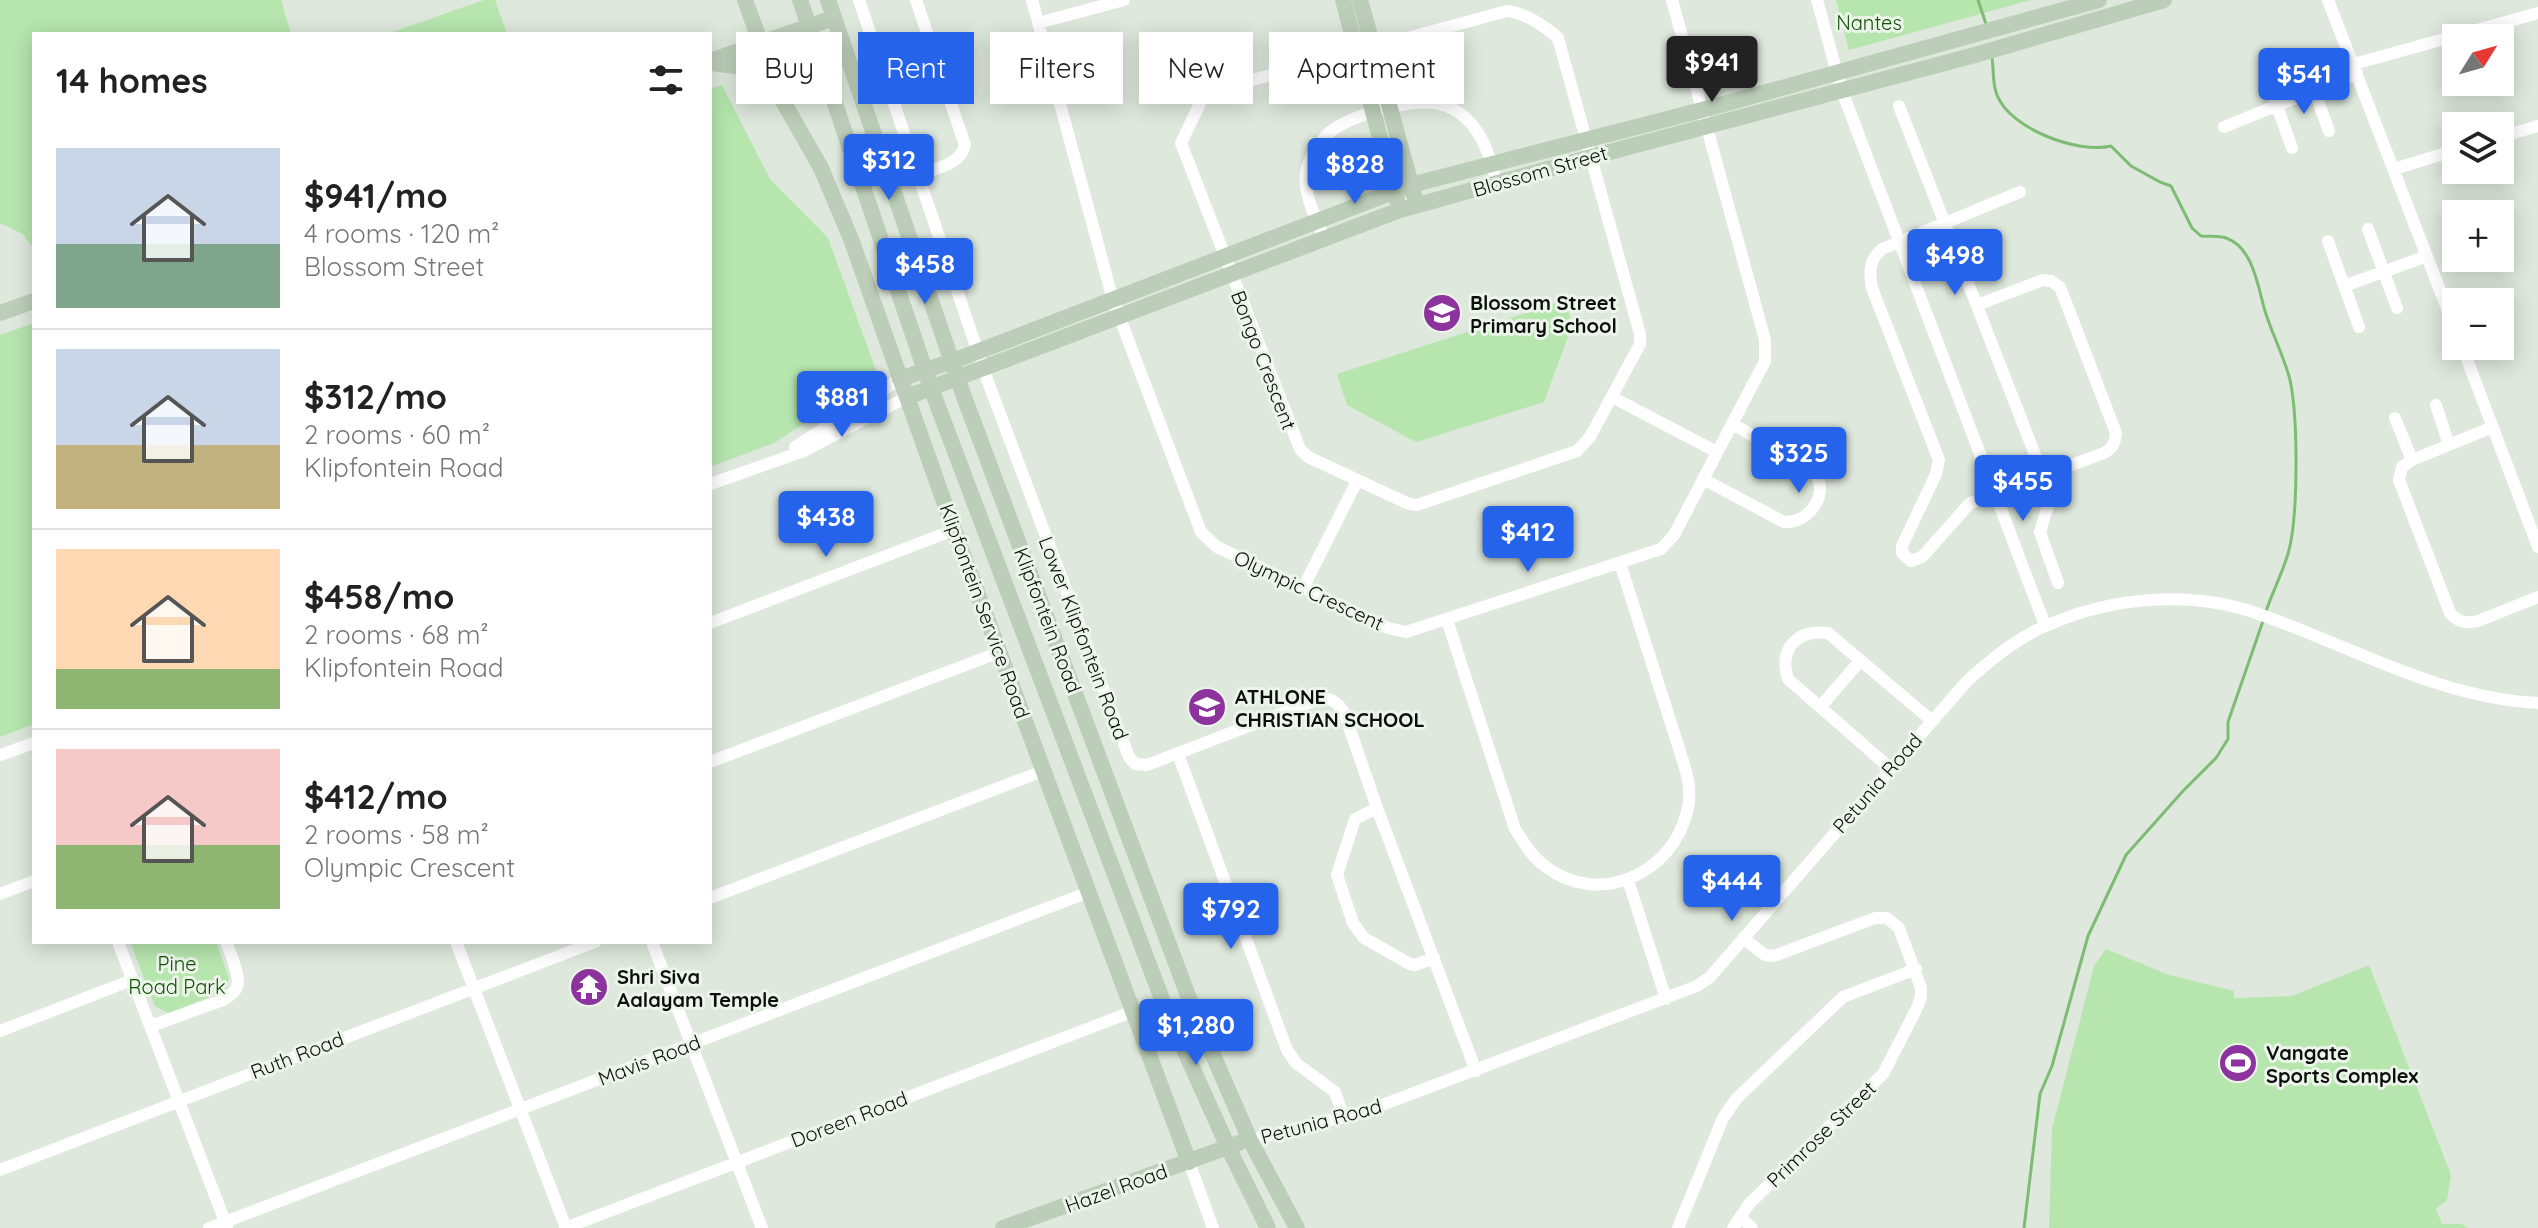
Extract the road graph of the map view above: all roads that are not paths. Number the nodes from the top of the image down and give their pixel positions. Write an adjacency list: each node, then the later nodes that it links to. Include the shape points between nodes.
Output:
1 (745, 0): 22 (street, Klipfontein Service Road)
2 (800, 0): 21 (street, Klipfontein Road)
3 (828, 0): 18 (street, Klipfontein Road)
4 (859, 0): 53 (street, Lower Klipfontein Road)
5 (916, 0): 53 (street, via 965,145 957,160)
6 (1032, 0): 19 (street, Olympic Crescent)
7 (1124, 0): 19 (street)
8 (1343, 0): 24 (street)
9 (1360, 0): 25 (street)
10 (1672, 0): 42 (street, Olympic Crescent)
11 (1817, 0): 32 (street)
12 (2099, 0): 16 (street, Blossom Street)
13 (2164, 0): 20 (street, Blossom Street)
14 (2328, 0): 31 (street)
15 (2534, 0): 17 (street)
16 (2078, 6): 20 (street); 32 (street, Blossom Street)
17 (2538, 14): 31 (street)
18 (833, 18): 21 (street); 81 (street, Klipfontein Road)
19 (1038, 23): 72 (street, Olympic Crescent)
20 (2084, 25): 36 (street, Blossom Street)
21 (808, 27): 23 (street); 83 (street, Klipfontein Road)
22 (756, 32)
23 (793, 32)
24 (1357, 32)
25 (1363, 32)
26 (1428, 32): 47 (street, Bongo Crescent, via 1499,12 1517,12 1551,31 1558,38)
27 (736, 52): 28 (street)
28 (712, 61)
29 (712, 62): 30 (street)
30 (736, 66)
31 (2356, 68): 35 (street); 52 (street)
32 (1837, 73): 36 (street); 42 (street, Blossom Street)
33 (2265, 73): 39 (street)
34 (1269, 76): 67 (street, Bongo Crescent, via 1203,97 1181,143)
35 (2314, 90): 39 (street); 45 (street)
36 (1842, 91): 42 (street, Blossom Street); 64 (street)
37 (785, 104): 85 (street, Klipfontein Service Road, via 834,196)
38 (1380, 104): 41 (street)
39 (2277, 105): 44 (street); 48 (street)
40 (1899, 106): 61 (street)
41 (1382, 110): 51 (street, via 1419,102 1446,105 1475,127); 55 (street); 56 (street); 60 (street, via 1328,133 1311,158 1306,188)
42 (1704, 118): 47 (street, Blossom Street); 50 (street, Blossom Street); 91 (street, Olympic Crescent, via 1767,351)
43 (2538, 126): 46 (street)
44 (2224, 127)
45 (2329, 131)
46 (2514, 133)
47 (1586, 139): 50 (street, Bongo Crescent); 51 (street, Blossom Street)
48 (2292, 148)
49 (2442, 154): 52 (street)
50 (1591, 157): 54 (street, Blossom Street); 88 (street, Bongo Crescent, via 1640,334 1640,344)
51 (1492, 163): 54 (street); 55 (street, Blossom Street)
52 (2394, 169): 66 (street)
53 (918, 175): 79 (street, Lower Klipfontein Road)
54 (1496, 183): 58 (street, Blossom Street)
55 (1411, 185): 56 (street, Blossom Street); 58 (street)
56 (1394, 191): 59 (street); 60 (street, Blossom Street)
57 (2020, 192): 61 (street)
58 (1417, 205): 59 (street, Blossom Street)
59 (1400, 210): 63 (street, Blossom Street)
60 (1318, 220): 63 (street); 67 (street, Blossom Street)
61 (1945, 222): 64 (street); 74 (street)
62 (2368, 229): 68 (street)
63 (1324, 238): 69 (street, Blossom Street)
64 (1900, 240): 101 (street); 101 (street, via 1875,255 1872,288 1939,467 1902,553 1911,561 1922,557 1965,507)
65 (2328, 241): 70 (street)
66 (2427, 256): 68 (street); 71 (street)
67 (1225, 258): 69 (street, Bongo Crescent); 72 (street, Blossom Street)
68 (2384, 272): 70 (street); 75 (street)
69 (1231, 275): 77 (street, Blossom Street); 99 (street, Bongo Crescent, via 1300,449)
70 (2344, 286): 78 (street)
71 (2442, 295)
72 (1113, 300): 77 (street, Olympic Crescent); 79 (street, Blossom Street)
73 (32, 302): 76 (street)
74 (1977, 305): 97 (street); 97 (street, via 2043,280 2060,287 2116,433 2111,449)
75 (2397, 308)
76 (0, 313)
77 (1119, 318): 82 (street, Blossom Street); 106 (street, Olympic Crescent, via 1201,532 1217,547)
78 (2359, 327)
79 (978, 350): 81 (street, Blossom Street); 82 (street, Lower Klipfontein Road)
80 (2467, 360): 92 (street)
81 (951, 361): 83 (street, Blossom Street); 84 (street, Klipfontein Road)
82 (984, 368): 84 (street, Blossom Street); 117 (street, Lower Klipfontein Road, via 1129,757 1141,766)
83 (925, 370): 85 (street, Blossom Street); 86 (street, Klipfontein Road)
84 (958, 378): 86 (street, Blossom Street); 147 (street, Klipfontein Road, via 1193,1009)
85 (900, 379): 87 (street, Klipfontein Service Road); 96 (street)
86 (931, 388): 87 (street, Blossom Street); 148 (street, Klipfontein Road, via 1165,1007)
87 (907, 397): 96 (street, via 804,451); 102 (street, Klipfontein Service Road)
88 (1612, 397): 94 (street); 99 (street, Bongo Crescent, via 1583,447 1572,454 1417,505)
89 (2436, 405): 93 (street)
90 (2395, 418): 95 (street)
91 (1733, 424): 94 (street, Olympic Crescent); 98 (street, via 1814,472 1822,489 1809,515 1784,522)
92 (2493, 427): 93 (street); 103 (street)
93 (2449, 445): 95 (street)
94 (1717, 452): 98 (street, Olympic Crescent)
95 (2412, 460): 107 (street, via 2402,467 2399,480 2450,613 2471,623)
96 (764, 463): 100 (street)
97 (2043, 475): 101 (street); 105 (street, via 2049,502 2040,532)
98 (1703, 479): 104 (street, Olympic Crescent, via 1668,543)
99 (1357, 481): 106 (street)
100 (712, 483)
101 (1996, 493): 110 (street)
102 (954, 530): 109 (street); 111 (street, Klipfontein Service Road)
103 (2538, 547)
104 (1620, 563): 108 (street, Olympic Crescent); 123 (street, via 1689,786 1688,810 1675,841 1659,862)
105 (2058, 583)
106 (1303, 588): 108 (street, Olympic Crescent, via 1398,631)
107 (2538, 597)
108 (1447, 620): 123 (street, via 1515,829 1529,851 1577,882)
109 (712, 622)
110 (2045, 625): 113 (street, Petunia Road, via 2111,605 2203,602 2252,612 2434,683); 115 (street, Petunia Road, via 1990,660)
111 (1000, 652): 119 (street); 121 (street, Klipfontein Service Road)
112 (1860, 661): 114 (street); 114 (street, via 1828,633 1813,631 1800,637 1787,652 1784,667 1788,679); 115 (street)
113 (2538, 703)
114 (1821, 706): 120 (street)
115 (1931, 720): 120 (street, Petunia Road)
116 (32, 744): 118 (street)
117 (1178, 754): 122 (street, via 1329,698 1344,712); 146 (street, via 1287,1050 1335,1092)
118 (0, 755)
119 (712, 761)
120 (1890, 768): 128 (street, Petunia Road)
121 (1043, 771): 125 (street, Klipfontein Service Road); 127 (street)
122 (1377, 808): 134 (street); 134 (street, via 1355,819 1338,867 1353,923 1364,938 1410,964)
123 (1628, 880): 138 (street)
124 (32, 882): 126 (street)
125 (1089, 892): 139 (street, Klipfontein Service Road); 142 (street, Mavis Road)
126 (0, 894)
127 (712, 897)
128 (1743, 938): 135 (street, Primrose Street, via 1774,956 1887,918 1899,928); 138 (street, Petunia Road, via 1710,977)
129 (119, 944): 136 (street)
130 (230, 944): 140 (street, via 237,975 232,994)
131 (457, 944): 137 (street)
132 (590, 944): 137 (street, Ruth Road)
133 (653, 944): 142 (street)
134 (1434, 958): 143 (street)
135 (1916, 969): 152 (street, Primrose Street, via 1921,997 1883,1074 1761,1191); 161 (street, via 1843,997 1737,1098 1723,1118)
136 (132, 980): 140 (street); 141 (street)
137 (475, 987): 144 (street, Ruth Road); 145 (street)
138 (1666, 999): 143 (street, Petunia Road)
139 (1134, 1011): 149 (street, Doreen Road); 150 (street, Klipfontein Service Road)
140 (151, 1026): 144 (street)
141 (0, 1031)
142 (692, 1044): 145 (street, Mavis Road); 149 (street)
143 (1476, 1071): 146 (street, Petunia Road)
144 (179, 1101): 151 (street, Ruth Road); 153 (street)
145 (521, 1108): 153 (street, Mavis Road); 155 (street)
146 (1344, 1118): 147 (street, Petunia Road)
147 (1250, 1140): 148 (street, Hazel Road); 160 (street, Klipfontein Road)
148 (1228, 1147): 150 (street, Hazel Road); 159 (street, Klipfontein Road)
149 (737, 1162): 155 (street, Doreen Road); 156 (street)
150 (1189, 1162): 157 (street, Hazel Road); 158 (street, Klipfontein Service Road)
151 (0, 1170)
152 (1737, 1222): 162 (street)
153 (226, 1225): 154 (street, Mavis Road)
154 (209, 1228)
155 (565, 1228)
156 (762, 1228)
157 (1003, 1228)
158 (1213, 1228)
159 (1268, 1228)
160 (1297, 1228)
161 (1678, 1228)
162 (1752, 1228)

